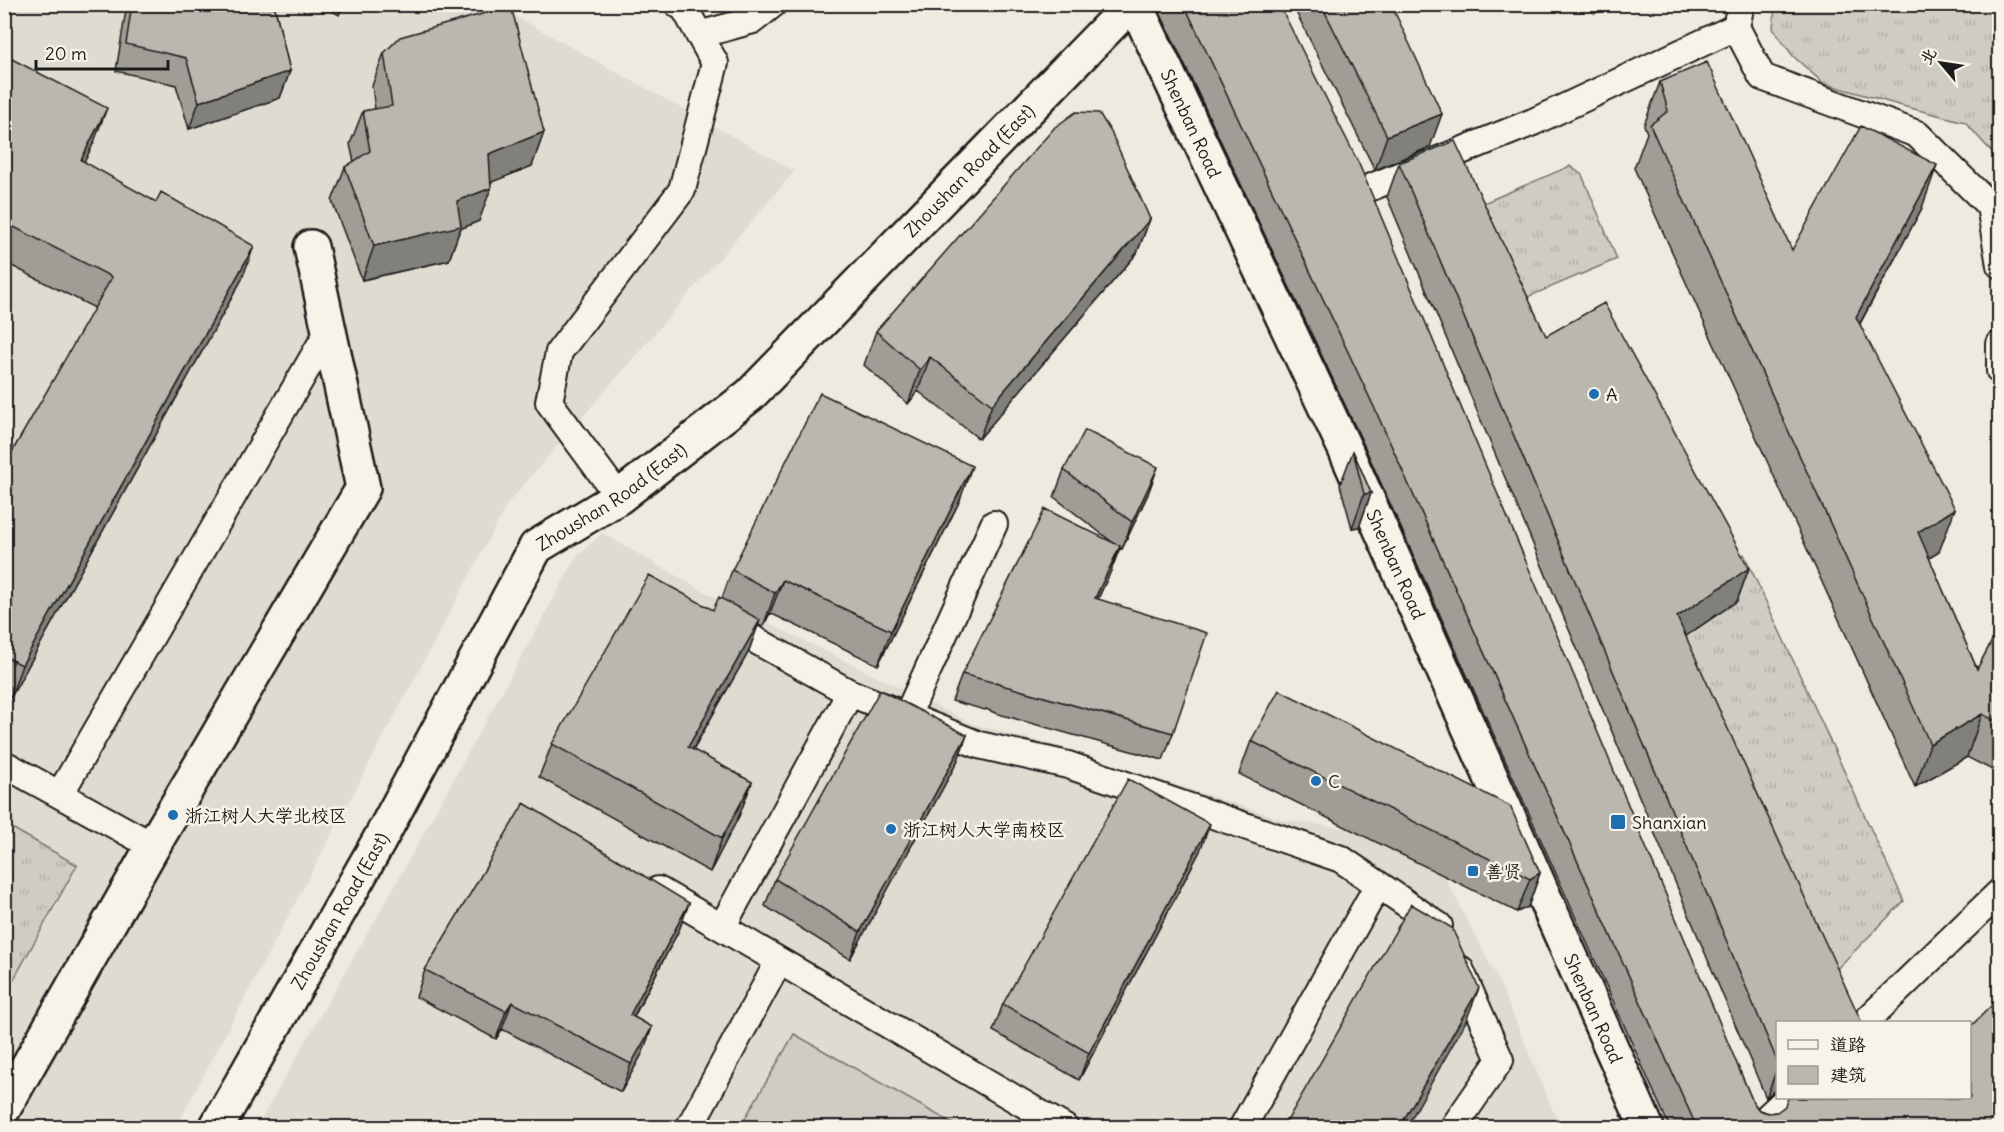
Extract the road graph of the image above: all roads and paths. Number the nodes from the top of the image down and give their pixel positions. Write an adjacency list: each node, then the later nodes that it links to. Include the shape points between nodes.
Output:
1 (678, 4): 5 (lane)
2 (773, 4): 5 (lane, via 753,20)
3 (1133, 4): 13 (street, Zhoushan Road (East), via 750,395); 36 (street, Shenban Road, via 1345,449)
4 (1738, 16): 7 (lane, via 1533,122); 9 (lane, via 1762,77 1917,134 1990,206)
5 (699, 35): 13 (lane, via 715,63 682,190 559,352 549,402)
6 (1348, 159): 7 (street)
7 (1368, 201)
8 (311, 247): 10 (street)
9 (2000, 265)
10 (329, 330): 19 (lane); 20 (street, via 363,488)
11 (2000, 344): 12 (lane)
12 (2000, 371)
13 (619, 497): 31 (street, Zhoushan Road (East), via 536,547 379,841)
14 (994, 525): 17 (lane)
15 (706, 613): 16 (lane)
16 (850, 693): 17 (lane); 24 (lane)
17 (907, 716): 22 (lane, via 980,744 1068,765 1341,859)
18 (4, 764): 19 (lane)
19 (60, 794): 20 (lane)
20 (153, 846): 29 (street)
21 (633, 876): 24 (lane)
22 (1378, 885): 34 (lane); 35 (lane, via 1441,927 1500,1060)
23 (2000, 892): 26 (lane)
24 (722, 927): 25 (lane)
25 (779, 961): 32 (lane); 33 (lane)
26 (1867, 1021)
27 (1743, 1094): 30 (street)
28 (1787, 1099): 30 (lane)
29 (4, 1108)
30 (1757, 1127)
31 (216, 1128)
32 (689, 1128)
33 (1065, 1128)
34 (1242, 1128)
35 (1453, 1128)
36 (1647, 1128)

